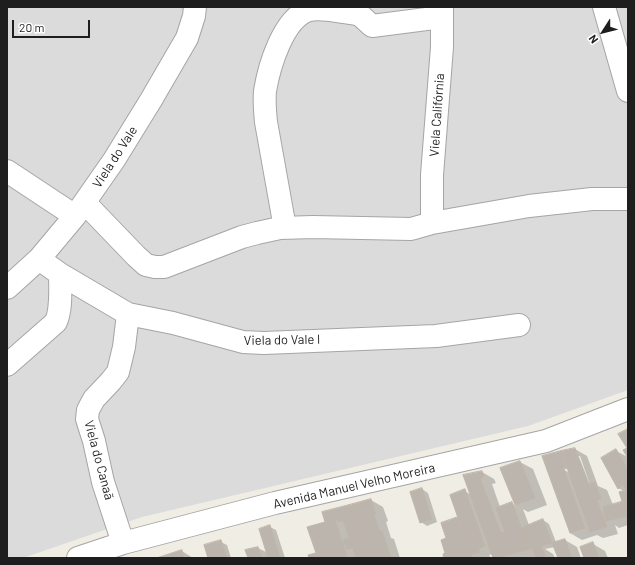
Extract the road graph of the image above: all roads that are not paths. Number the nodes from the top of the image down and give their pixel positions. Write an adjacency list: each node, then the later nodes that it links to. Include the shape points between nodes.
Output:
1 (195, 7): 7 (street, Viela do Vale, via 187,38 114,160)
2 (604, 7): 4 (street)
3 (442, 12): 8 (street, Viela Califórnia, via 442,47 432,175); 9 (street, via 372,26 360,15 315,9 301,14 283,35 275,56 264,107)
4 (628, 91)
5 (7, 171): 7 (street)
6 (628, 199): 8 (street, via 592,199 529,206)
7 (80, 210): 9 (street, via 146,265 155,267 164,267 242,237); 10 (street, Viela do Vale)
8 (432, 222): 9 (street, via 412,229)
9 (285, 228)
10 (39, 259): 11 (street, Viela do Vale I); 12 (street, Viela do Vale)
11 (60, 274): 13 (street, Viela do Vale I); 15 (street, via 56,322)
12 (7, 288)
13 (128, 314): 14 (street, Viela do Vale I, via 244,342 436,336); 17 (street, Viela do Canaã, via 118,372 94,399 88,410 87,419 103,482)
14 (519, 326)
15 (7, 366)
16 (628, 409): 17 (street, Avenida Manuel Velho Moreira, via 546,441 275,504)
17 (123, 544): 18 (street, Avenida Manuel Velho Moreira)
18 (78, 558)

